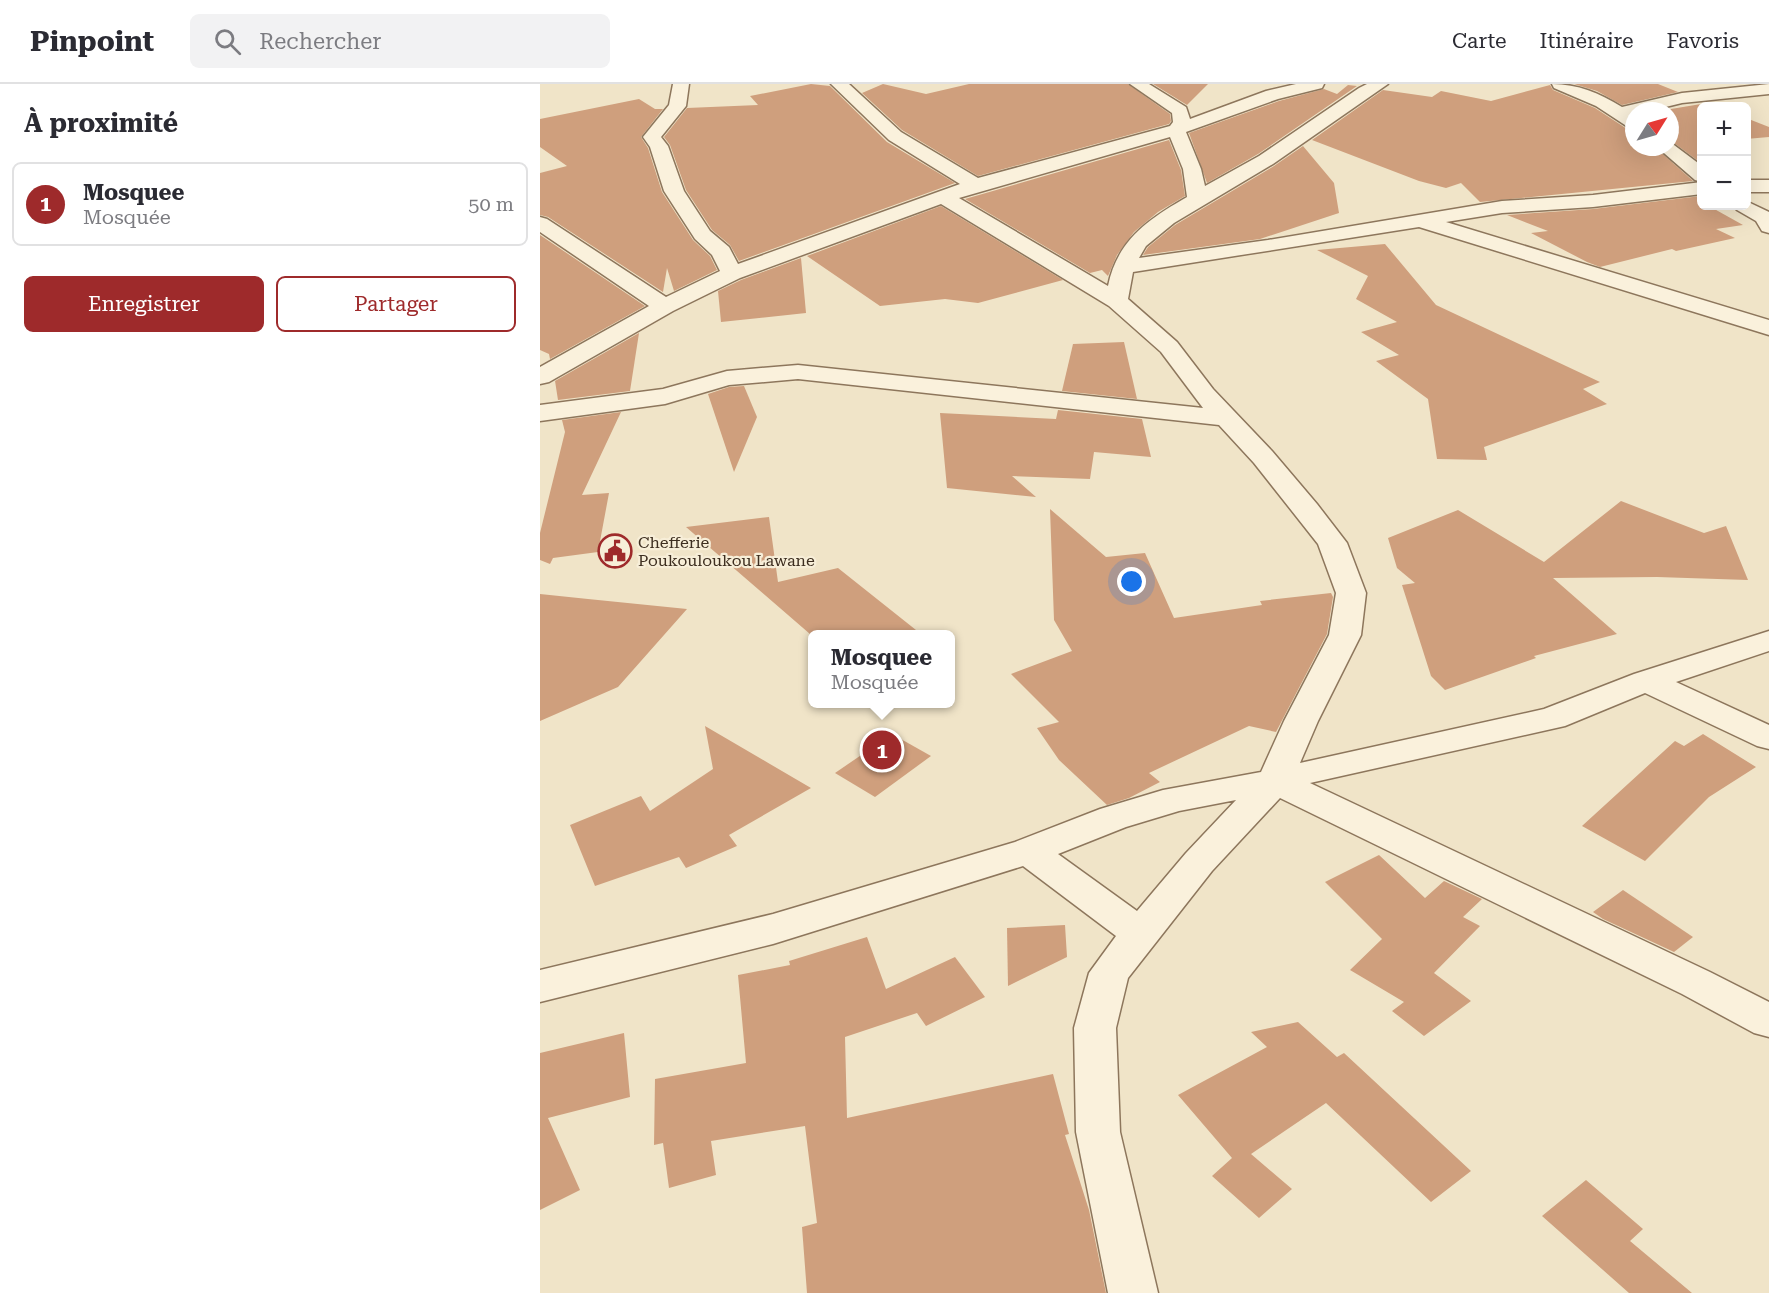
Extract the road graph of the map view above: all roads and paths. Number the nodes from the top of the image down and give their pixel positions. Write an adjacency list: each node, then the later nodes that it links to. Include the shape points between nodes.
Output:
1 (681, 84): 24 (street, via 677,106 652,136 674,191 702,234 721,252)
2 (839, 84): 13 (street, via 895,136)
3 (1316, 84): 10 (street, via 1272,95)
4 (1380, 84): 18 (street)
5 (1560, 84): 8 (street)
6 (1141, 85): 10 (street, via 1180,111 1182,122)
7 (1769, 89): 8 (street, via 1682,98)
8 (1619, 113): 9 (street)
9 (1625, 117)
10 (1176, 130): 13 (street); 18 (street, via 1192,169)
11 (1677, 156): 12 (street)
12 (1697, 173)
13 (975, 184): 17 (street)
14 (1751, 186): 15 (street)
15 (1769, 186)
16 (1697, 188): 20 (street, via 1502,207)
17 (942, 196): 24 (street); 25 (street)
18 (1197, 200): 23 (street, via 1139,242)
19 (1751, 210): 22 (street, via 1765,218)
20 (1423, 221): 23 (street); 27 (street)
21 (540, 223): 26 (street)
22 (1769, 226)
23 (1122, 267): 25 (street)
24 (732, 273): 26 (street)
25 (1117, 301): 30 (street, via 1169,347)
26 (665, 306): 28 (street)
27 (1769, 328)
28 (540, 377)
29 (540, 413): 30 (street, via 664,396 727,378 798,372)
30 (1227, 418): 34 (street, via 1332,543 1351,593 1345,634)
31 (1769, 641): 32 (street)
32 (1646, 681): 33 (street); 34 (street, via 1553,718)
33 (1769, 738)
34 (1275, 781): 35 (street, via 1176,799); 36 (street, via 1199,862); 38 (street)
35 (1028, 851): 36 (street); 37 (street, via 773,929)
36 (1140, 933): 39 (street, via 1109,973 1095,1028 1098,1132)
37 (540, 986)
38 (1769, 1021)
39 (1133, 1293)

